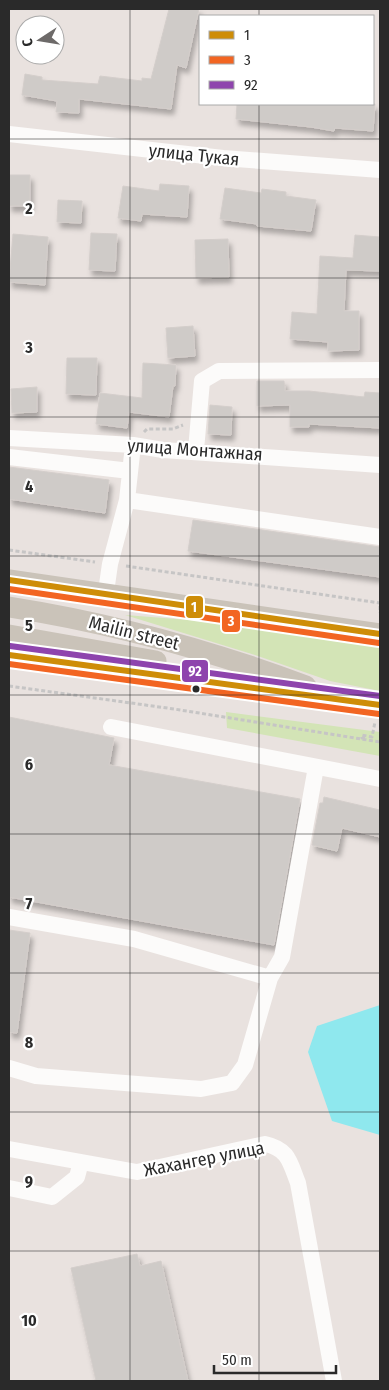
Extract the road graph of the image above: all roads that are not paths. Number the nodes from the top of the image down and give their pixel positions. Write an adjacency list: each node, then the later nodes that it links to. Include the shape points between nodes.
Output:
1 (9, 134): 2 (street, улица Тукая, via 223,158)
2 (380, 170)
3 (380, 370): 6 (street, via 218,371 202,381)
4 (9, 438): 5 (street, улица Монтажная)
5 (133, 445): 6 (street, улица Монтажная, via 164,450); 9 (street)
6 (196, 450): 8 (street, улица Монтажная)
7 (9, 457): 9 (street)
8 (380, 465)
9 (130, 471): 10 (street)
10 (127, 500): 11 (street); 14 (street)
11 (380, 537)
12 (9, 574): 14 (main road)
13 (9, 580): 14 (main road, Mailin street)
14 (106, 592): 16 (main road)
15 (9, 607): 19 (main road, Mailin street, via 164,639 246,663)
16 (380, 634)
17 (9, 635): 19 (main road, Mailin street, via 151,660)
18 (9, 655): 19 (main road, Mailin street)
19 (342, 700): 20 (main road)
20 (380, 705)
21 (111, 727): 22 (street)
22 (316, 767): 23 (street); 25 (street, via 282,957)
23 (380, 779)
24 (9, 917): 25 (street, via 134,940)
25 (270, 978): 26 (street, via 245,1065 232,1083 201,1089 36,1076)
26 (9, 1068)
27 (9, 1149): 28 (street, Жахангер улица)
28 (81, 1162): 29 (street, via 77,1177 52,1197); 30 (street, Жахангер улица, via 137,1172 265,1144 277,1146 287,1155 298,1183)
29 (9, 1188)
30 (334, 1381)

